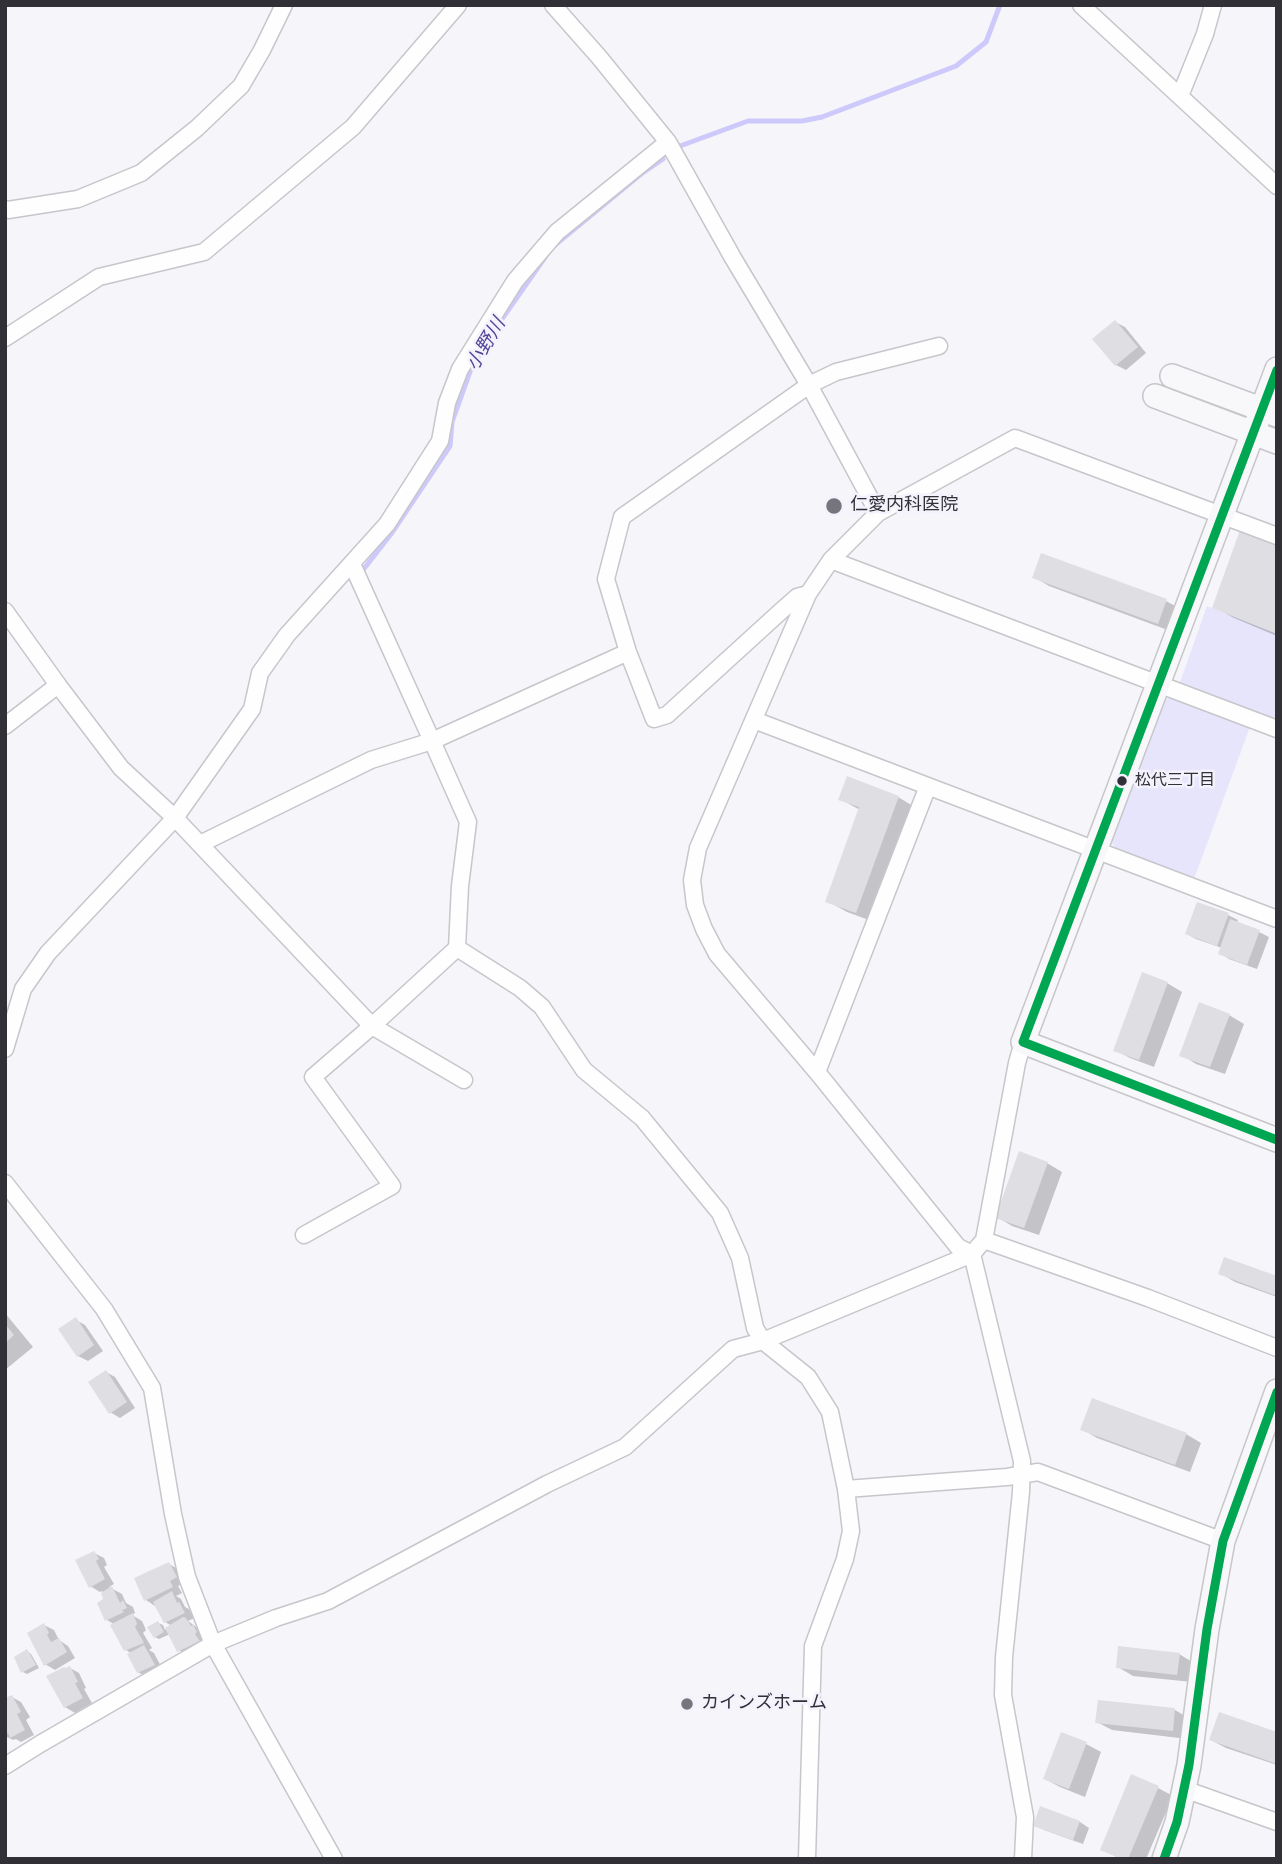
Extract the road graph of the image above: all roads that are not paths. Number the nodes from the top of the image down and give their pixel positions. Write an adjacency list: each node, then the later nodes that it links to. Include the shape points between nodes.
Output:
1 (284, 5): 9 (street, via 241,86 141,173 78,200)
2 (458, 5): 10 (street, via 353,127 204,252 99,277)
3 (553, 5): 7 (street)
4 (1081, 5): 6 (street)
5 (1213, 5): 6 (street)
6 (1180, 96): 8 (street)
7 (668, 142): 14 (street); 23 (street, via 557,232 515,281 460,369 440,441 387,524)
8 (1277, 186)
9 (5, 209)
10 (5, 338)
11 (939, 346): 14 (street, via 836,372)
12 (1277, 369): 16 (street)
13 (1172, 376): 16 (street)
14 (809, 385): 19 (street); 26 (street, via 622,517 606,579)
15 (1155, 396): 17 (street)
16 (1269, 412): 17 (street)
17 (1252, 432): 18 (street); 20 (street)
18 (1277, 442)
19 (878, 513): 20 (street, via 1015,438); 22 (street)
20 (1221, 514): 21 (street); 27 (street)
21 (1277, 536)
22 (831, 560): 24 (street); 27 (street)
23 (352, 564): 32 (street); 34 (street, via 287,635 260,673 252,709)
24 (808, 594): 26 (street, via 797,597 667,715 654,719); 29 (street)
25 (5, 611): 28 (street)
26 (628, 652): 32 (street)
27 (1158, 683): 31 (street); 36 (street)
28 (58, 685): 30 (street); 34 (street, via 121,768)
29 (754, 720): 33 (street); 42 (street, via 698,848 692,880 695,905 717,954)
30 (5, 726)
31 (1277, 729)
32 (432, 741): 35 (street, via 371,760); 38 (street, via 467,822)
33 (928, 786): 36 (street); 42 (street)
34 (175, 818): 35 (street); 41 (street, via 48,953 23,989)
35 (200, 844): 39 (street)
36 (1096, 850): 37 (street); 40 (street)
37 (1277, 919)
38 (457, 948): 39 (street); 49 (street, via 542,1007 584,1070 642,1118 720,1213 740,1258 755,1328)
39 (372, 1026): 43 (street); 46 (street, via 313,1077 391,1186)
40 (1023, 1042): 44 (street); 47 (street)
41 (5, 1049)
42 (817, 1072): 48 (street, via 958,1247)
43 (464, 1080)
44 (1277, 1140)
45 (5, 1183): 55 (street, via 104,1309 152,1388 187,1577)
46 (304, 1235)
47 (984, 1240): 48 (street); 50 (street)
48 (972, 1254): 49 (street); 52 (street, via 1022,1461)
49 (763, 1340): 53 (street, via 808,1377 820,1394 830,1412); 55 (street, via 733,1349 625,1447 547,1483 328,1601)
50 (1277, 1348)
51 (1277, 1391): 54 (street)
52 (1021, 1474): 53 (street); 54 (street, via 1038,1472); 61 (street, via 1003,1695 1025,1817)
53 (846, 1489): 60 (street, via 847,1550 813,1646)
54 (1223, 1541): 57 (street)
55 (214, 1644): 56 (street); 59 (street)
56 (5, 1766)
57 (1184, 1789): 58 (street); 62 (street)
58 (1277, 1822)
59 (334, 1859)
60 (807, 1859)
61 (1023, 1859)
62 (1164, 1859)

